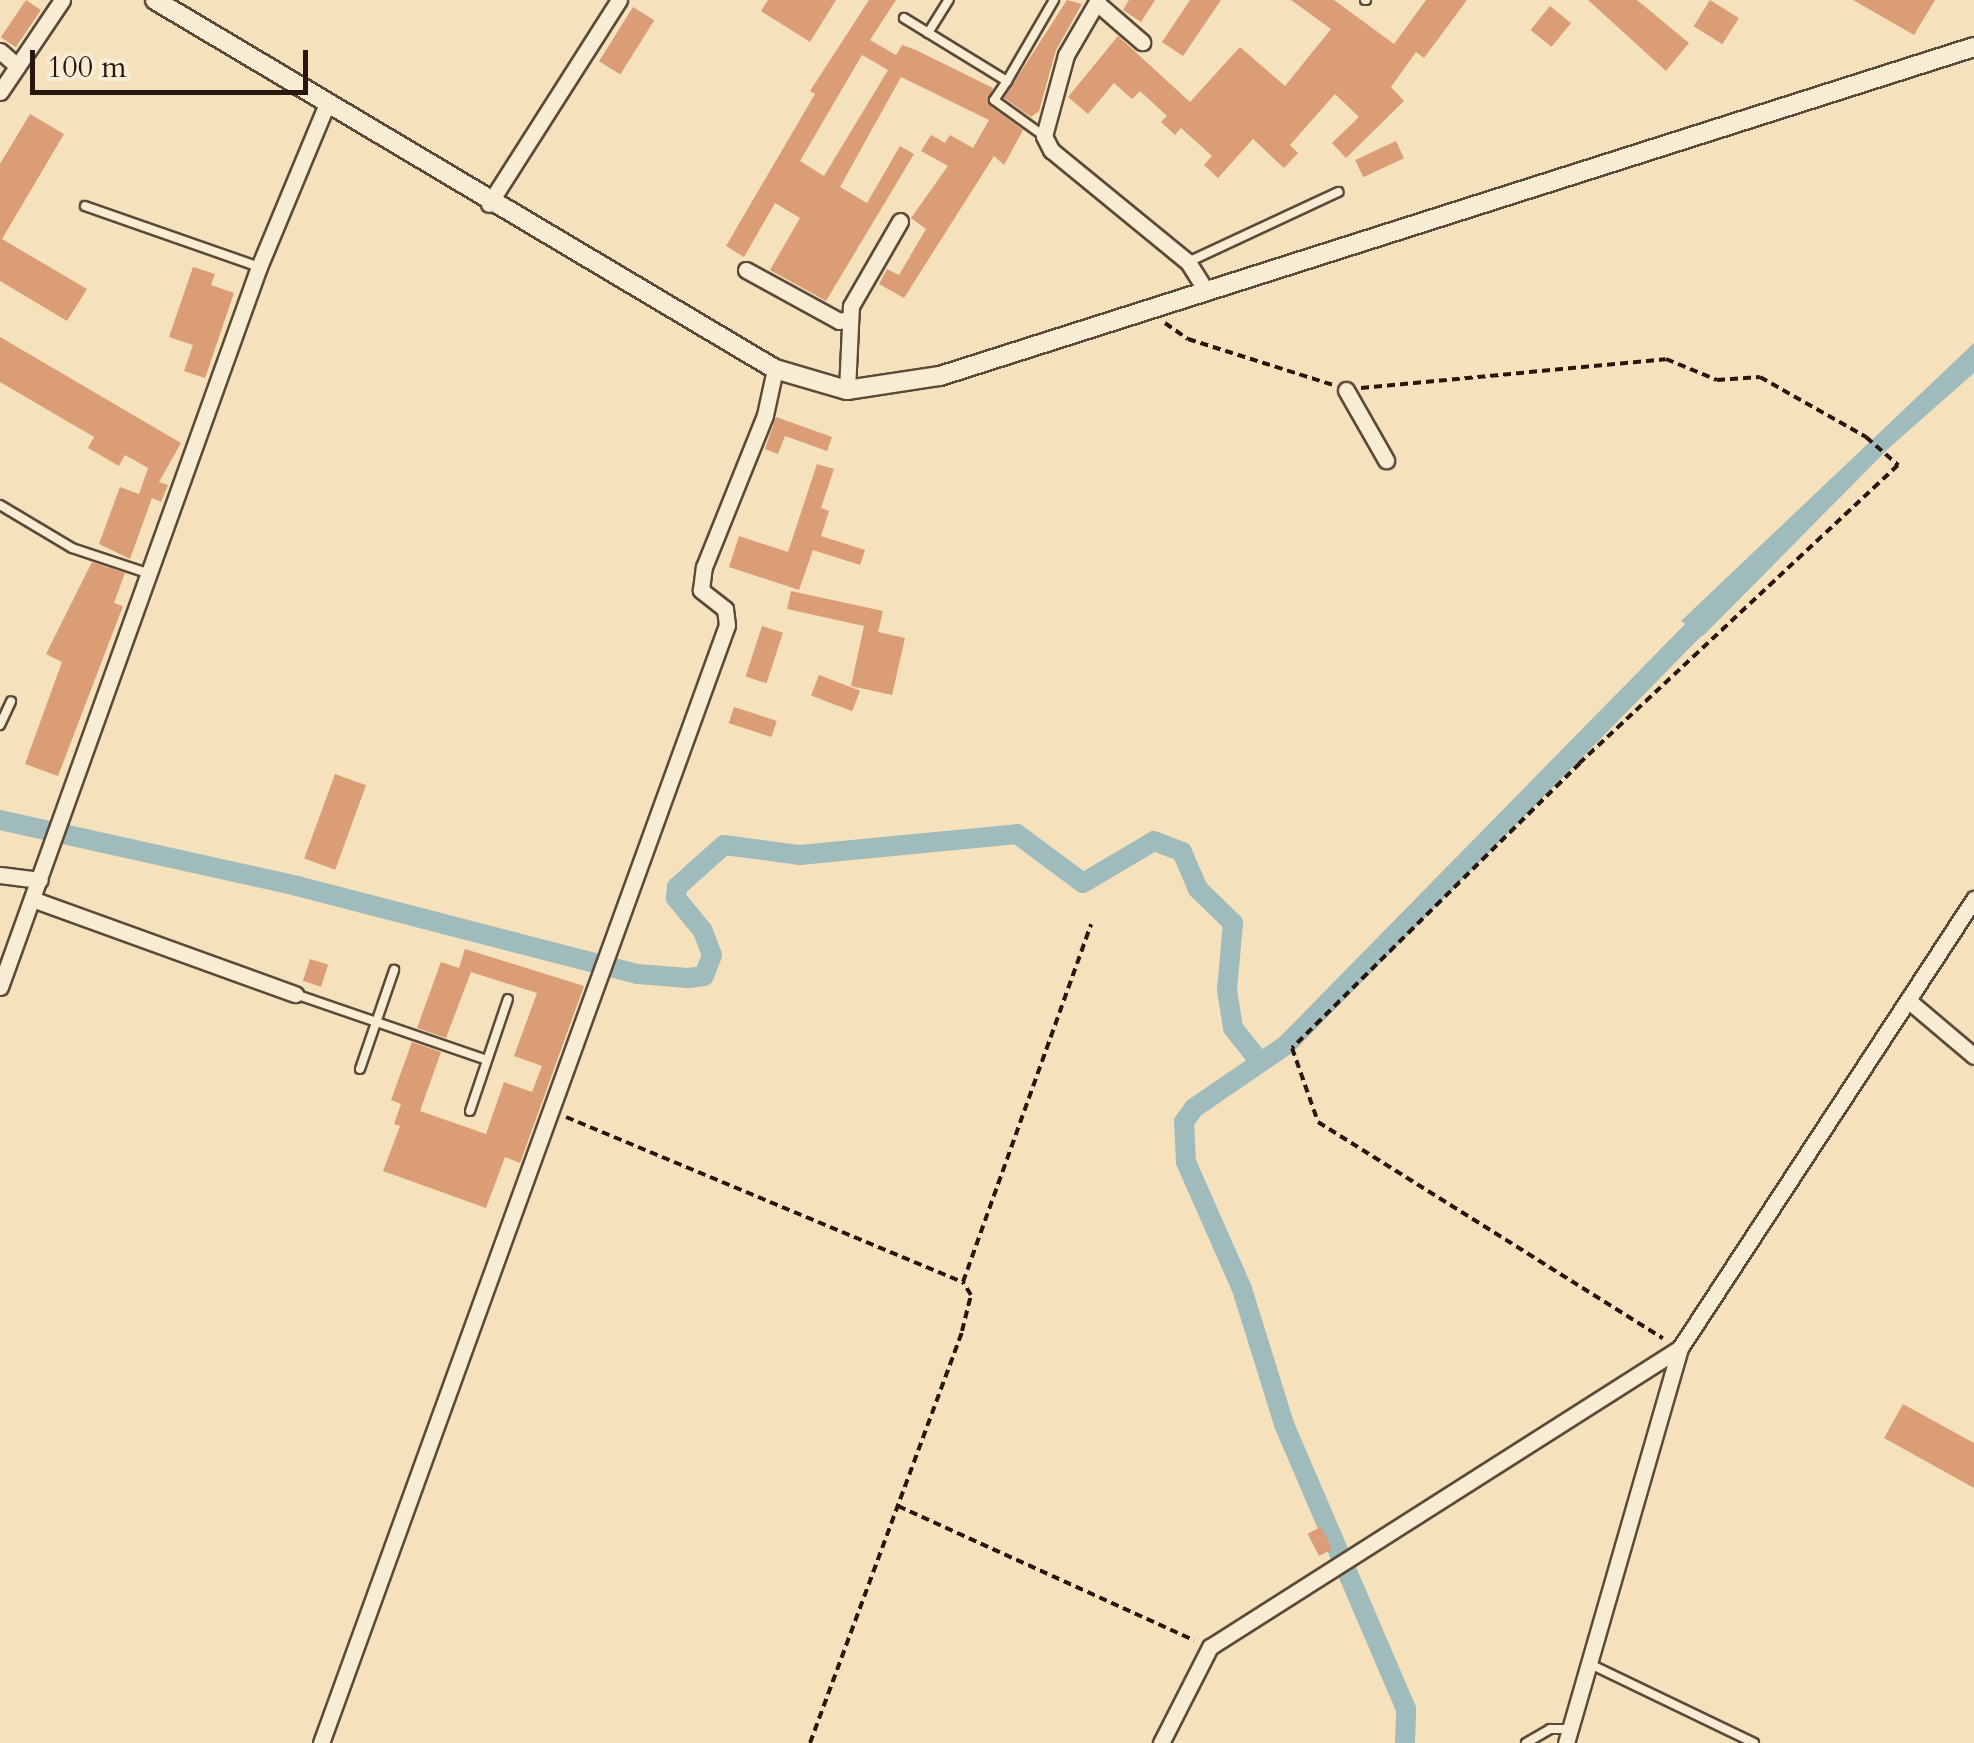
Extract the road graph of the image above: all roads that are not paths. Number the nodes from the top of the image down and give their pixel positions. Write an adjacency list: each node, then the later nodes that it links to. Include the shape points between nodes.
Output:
1 (62, 0): 12 (street)
2 (154, 0): 15 (street)
3 (619, 0): 18 (street)
4 (949, 0): 8 (lane)
5 (1054, 0): 13 (lane)
6 (1098, 1): 9 (street); 16 (street, via 1066,56)
7 (904, 18): 8 (lane)
8 (928, 33): 13 (lane)
9 (1142, 42)
10 (1974, 47): 24 (street)
11 (0, 51): 12 (street)
12 (18, 66): 14 (street)
13 (1007, 81): 16 (lane, via 994,100)
14 (0, 92)
15 (326, 106): 18 (street); 22 (street)
16 (1044, 136): 21 (street, via 1051,150)
17 (1338, 192): 21 (lane)
18 (490, 204): 26 (street)
19 (84, 206): 22 (lane)
20 (900, 221): 25 (street)
21 (1188, 262): 24 (street)
22 (259, 267): 31 (street)
23 (746, 270): 25 (street, via 839,322)
24 (1204, 288): 27 (street, via 940,376)
25 (849, 319): 27 (street, via 855,326)
26 (775, 369): 27 (street); 51 (street, via 765,415 704,567 701,590 724,609 726,625)
27 (847, 390)
28 (1346, 390): 29 (street)
29 (1386, 460)
30 (0, 506): 31 (lane, via 72,548)
31 (150, 574): 35 (street)
32 (10, 701): 33 (lane)
33 (0, 725)
34 (0, 875): 35 (street)
35 (40, 880): 36 (street)
36 (32, 899): 39 (street); 40 (street)
37 (1972, 906): 42 (street)
38 (394, 970): 43 (lane)
39 (0, 986)
40 (294, 994): 43 (lane)
41 (508, 999): 45 (lane)
42 (1909, 1001): 44 (street); 48 (street, via 1726,1269)
43 (376, 1022): 45 (lane); 46 (lane)
44 (1974, 1056)
45 (488, 1060): 47 (lane)
46 (360, 1069)
47 (470, 1111)
48 (1680, 1348): 49 (street); 52 (street, via 1210,1647)
49 (1590, 1664): 50 (street); 54 (lane)
50 (1568, 1736): 53 (lane, via 1550,1730)
51 (321, 1743)
52 (1161, 1743)
53 (1526, 1743)
54 (1754, 1743)

